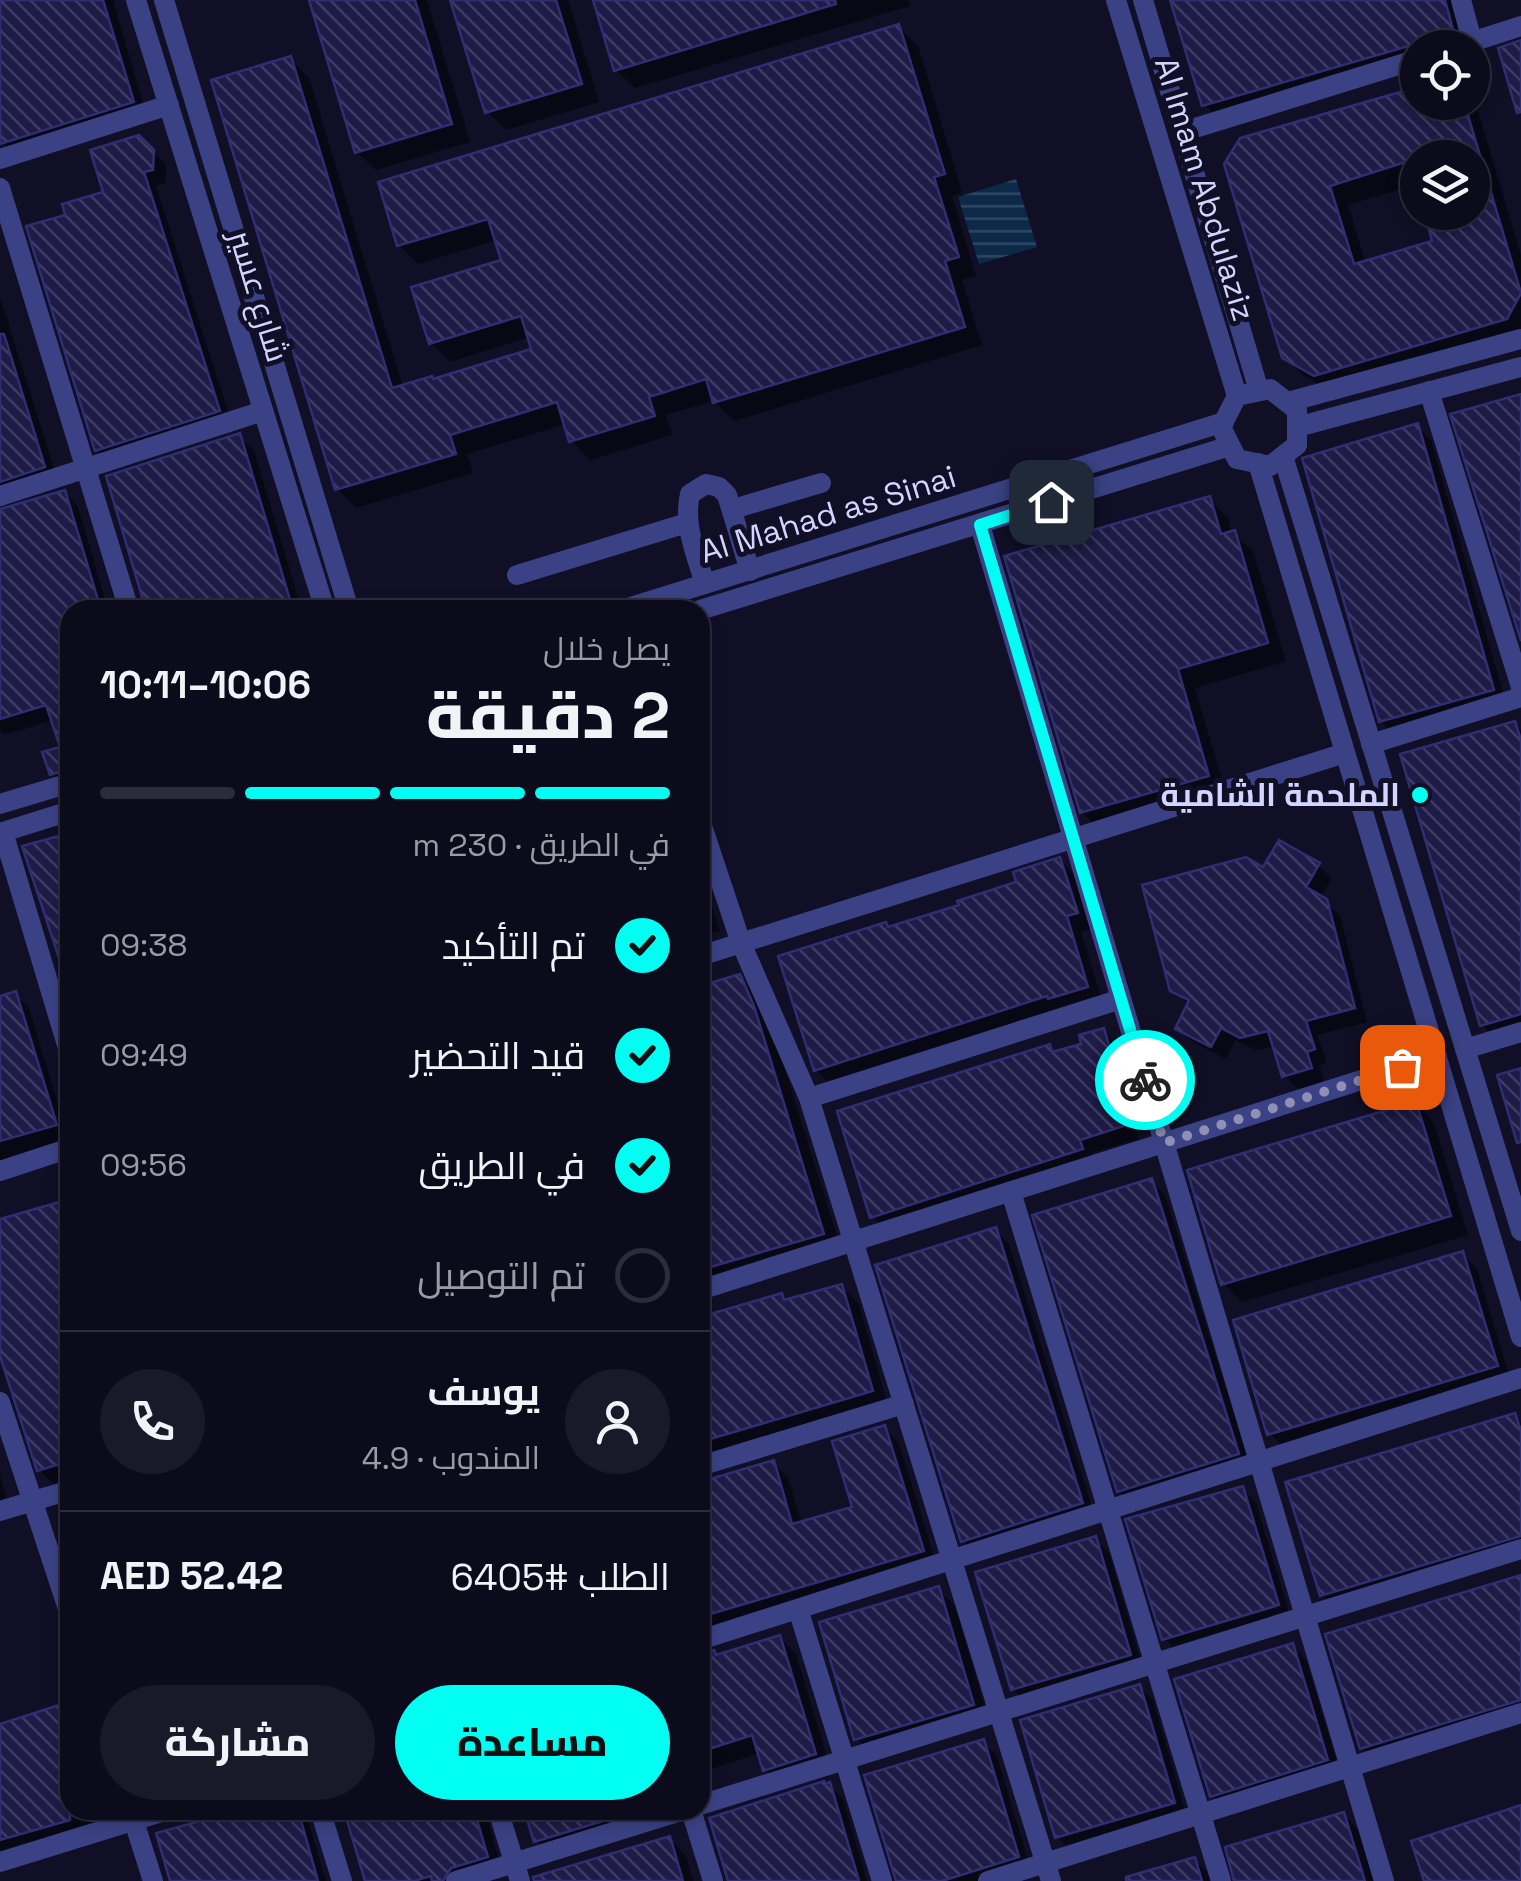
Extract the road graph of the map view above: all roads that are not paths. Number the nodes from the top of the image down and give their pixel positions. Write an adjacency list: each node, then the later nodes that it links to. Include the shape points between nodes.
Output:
1 (136, 0): 10 (street, شارع عسير)
2 (164, 0): 37 (street, شارع عسير)
3 (1116, 0): 18 (street, Al Imam Abdulaziz)
4 (1143, 0): 11 (street)
5 (1461, 0): 7 (street)
6 (1521, 26): 8 (street)
7 (1462, 30)
8 (1490, 35)
9 (1400, 64): 11 (street)
10 (168, 105): 12 (street); 20 (street, شارع عسير)
11 (1182, 132): 16 (street)
12 (0, 159)
13 (0, 188): 26 (street)
14 (1521, 339): 19 (street)
15 (1521, 367): 17 (street)
16 (1259, 391): 18 (street); 19 (street, via 1270,388)
17 (1429, 392): 22 (street); 40 (street)
18 (1236, 396): 21 (street)
19 (1288, 402): 22 (street, via 1298,410)
20 (263, 411): 26 (street); 36 (street, شارع عسير)
21 (1224, 422): 23 (street); 32 (street, Al Mahad as Sinai)
22 (1298, 427): 24 (street, via 1298,445)
23 (1230, 446): 25 (street, via 1236,459); 31 (street, Al Mahad as Sinai)
24 (1283, 456): 25 (street, via 1270,466); 42 (street)
25 (1258, 464): 43 (street)
26 (86, 468): 28 (street); 35 (street)
27 (822, 483): 29 (street)
28 (0, 496)
29 (733, 509): 30 (street, via 728,495 706,484 690,494); 32 (street)
30 (687, 523): 33 (street); 34 (street)
31 (980, 525): 39 (street, Al Mahad as Sinai); 48 (street)
32 (750, 571): 34 (street, Al Mahad as Sinai)
33 (517, 574)
34 (705, 584): 38 (street, Al Mahad as Sinai)
35 (126, 600)
36 (321, 600)
37 (346, 600)
38 (654, 600)
39 (710, 607)
40 (1521, 687)
41 (1521, 697): 42 (street)
42 (1372, 744): 55 (street)
43 (1345, 753): 48 (street); 56 (street)
44 (60, 785): 45 (street)
45 (0, 803)
46 (60, 814): 47 (street)
47 (1, 832): 53 (street)
48 (1073, 838): 50 (street); 52 (street)
49 (710, 851): 50 (street)
50 (741, 943): 51 (street); 57 (street)
51 (710, 953)
52 (1121, 999): 57 (street); 58 (street)
53 (60, 1022)
54 (1521, 1032): 55 (street)
55 (1465, 1050): 62 (street)
56 (1437, 1056): 58 (street); 65 (street)
57 (808, 1098): 63 (street)
58 (1164, 1143): 61 (street); 69 (street)
59 (60, 1151): 60 (street)
60 (0, 1171)
61 (1011, 1192): 63 (street); 73 (street)
62 (1521, 1231)
63 (853, 1242): 64 (street); 68 (street)
64 (710, 1287)
65 (1521, 1337)
66 (1521, 1378): 69 (street)
67 (0, 1402): 72 (street)
68 (904, 1404): 70 (street); 76 (street)
69 (1258, 1462): 73 (street); 79 (street)
70 (710, 1463)
71 (60, 1493): 72 (street)
72 (35, 1502): 74 (street); 77 (street)
73 (1108, 1510): 76 (street); 81 (street)
74 (0, 1511)
75 (1521, 1550): 79 (street)
76 (952, 1560): 78 (street); 82 (street)
77 (60, 1583)
78 (798, 1609): 80 (street); 84 (street)
79 (1305, 1616): 81 (street); 85 (street)
80 (710, 1637)
81 (1154, 1664): 82 (street); 87 (street)
82 (999, 1712): 84 (street); 96 (street)
83 (1521, 1714): 85 (street)
84 (845, 1760): 86 (street); 101 (street)
85 (1350, 1767): 87 (street); 104 (street)
86 (710, 1802)
87 (1200, 1814): 96 (street); 103 (street)
88 (118, 1820): 94 (street)
89 (134, 1820): 97 (street)
90 (323, 1820): 98 (street)
91 (501, 1820): 95 (street)
92 (660, 1820): 95 (street)
93 (691, 1820): 100 (street)
94 (0, 1862)
95 (517, 1872): 99 (street)
96 (1048, 1872): 102 (street)
97 (153, 1881)
98 (342, 1881)
99 (456, 1881)
100 (713, 1881)
101 (882, 1881)
102 (988, 1881)
103 (1221, 1881)
104 (1384, 1881)

